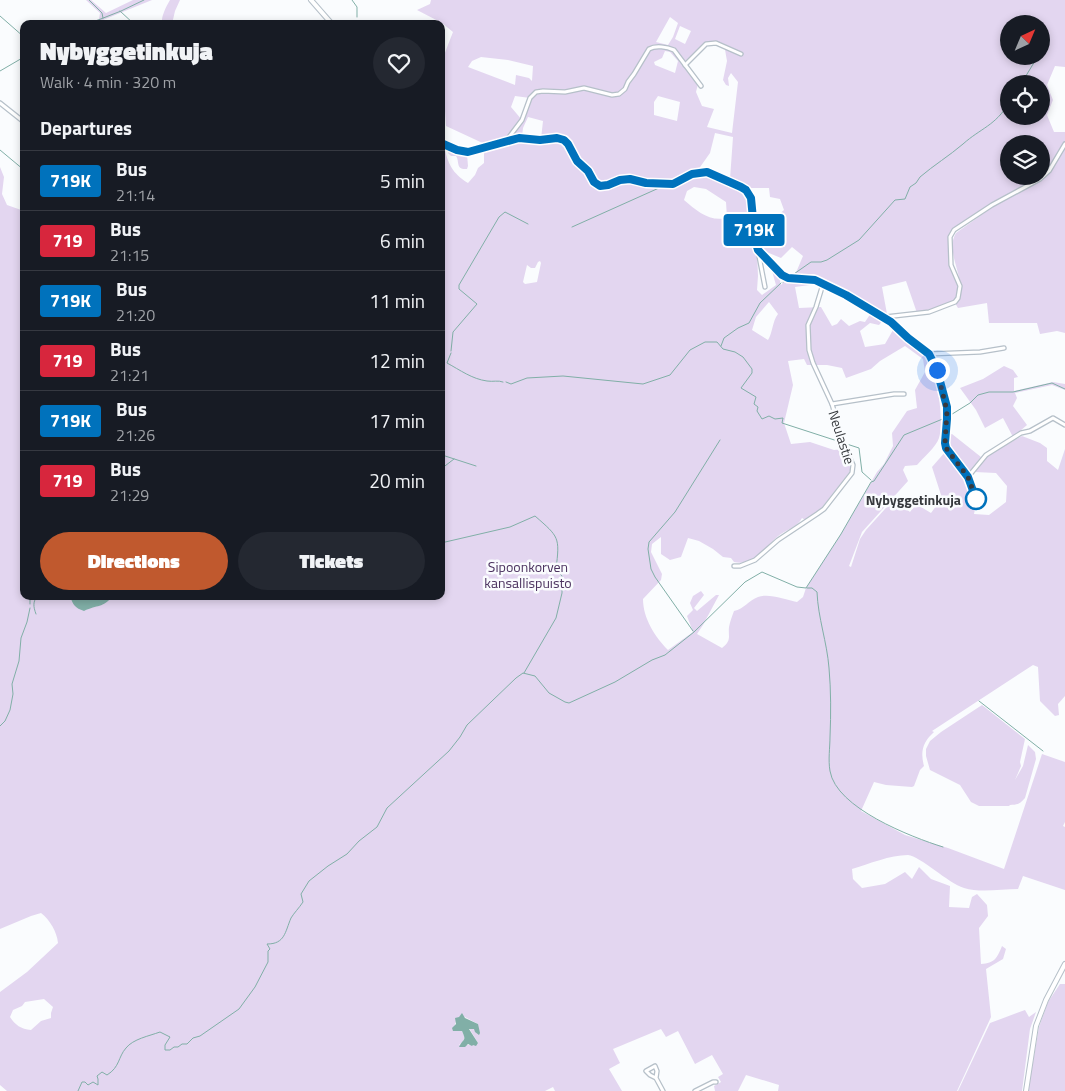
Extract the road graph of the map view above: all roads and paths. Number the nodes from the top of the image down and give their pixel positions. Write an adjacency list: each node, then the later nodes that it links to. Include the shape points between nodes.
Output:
1 (310, 0): 2 (street)
2 (328, 20)
3 (741, 54): 4 (street, via 716,43 706,44)
4 (685, 64): 5 (street); 8 (street, via 674,50 652,47 626,89 619,94 584,88 565,92 540,91 530,98 522,120)
5 (701, 86)
6 (0, 103): 7 (street)
7 (20, 119)
8 (506, 142): 10 (street, via 468,152); 11 (street, via 519,138 564,140 577,161 600,186 630,179 666,185 697,172 714,174 749,194)
9 (1065, 144): 14 (street, via 1049,171 1040,179 954,230 950,237 951,265 960,286 954,302 929,312)
10 (445, 145)
11 (758, 250): 12 (street, via 788,278 815,280); 13 (street)
12 (823, 284): 14 (street); 18 (street, Neulastie, via 807,334 811,358)
13 (765, 287)
14 (885, 318): 16 (street)
15 (1004, 348): 16 (street)
16 (929, 354): 20 (street, via 947,407 946,448)
17 (904, 394): 18 (street)
18 (832, 404): 22 (street, Neulastie, via 853,465 852,473 824,509 778,540 762,556)
19 (1065, 425): 20 (street, via 1053,418 1021,433 986,455)
20 (968, 477): 21 (street)
21 (976, 499)
22 (734, 566)
23 (1065, 964): 28 (street, via 1036,1026)
24 (656, 1078): 26 (street)
25 (716, 1082): 27 (street)
26 (664, 1091)
27 (695, 1091)
28 (1026, 1091)

